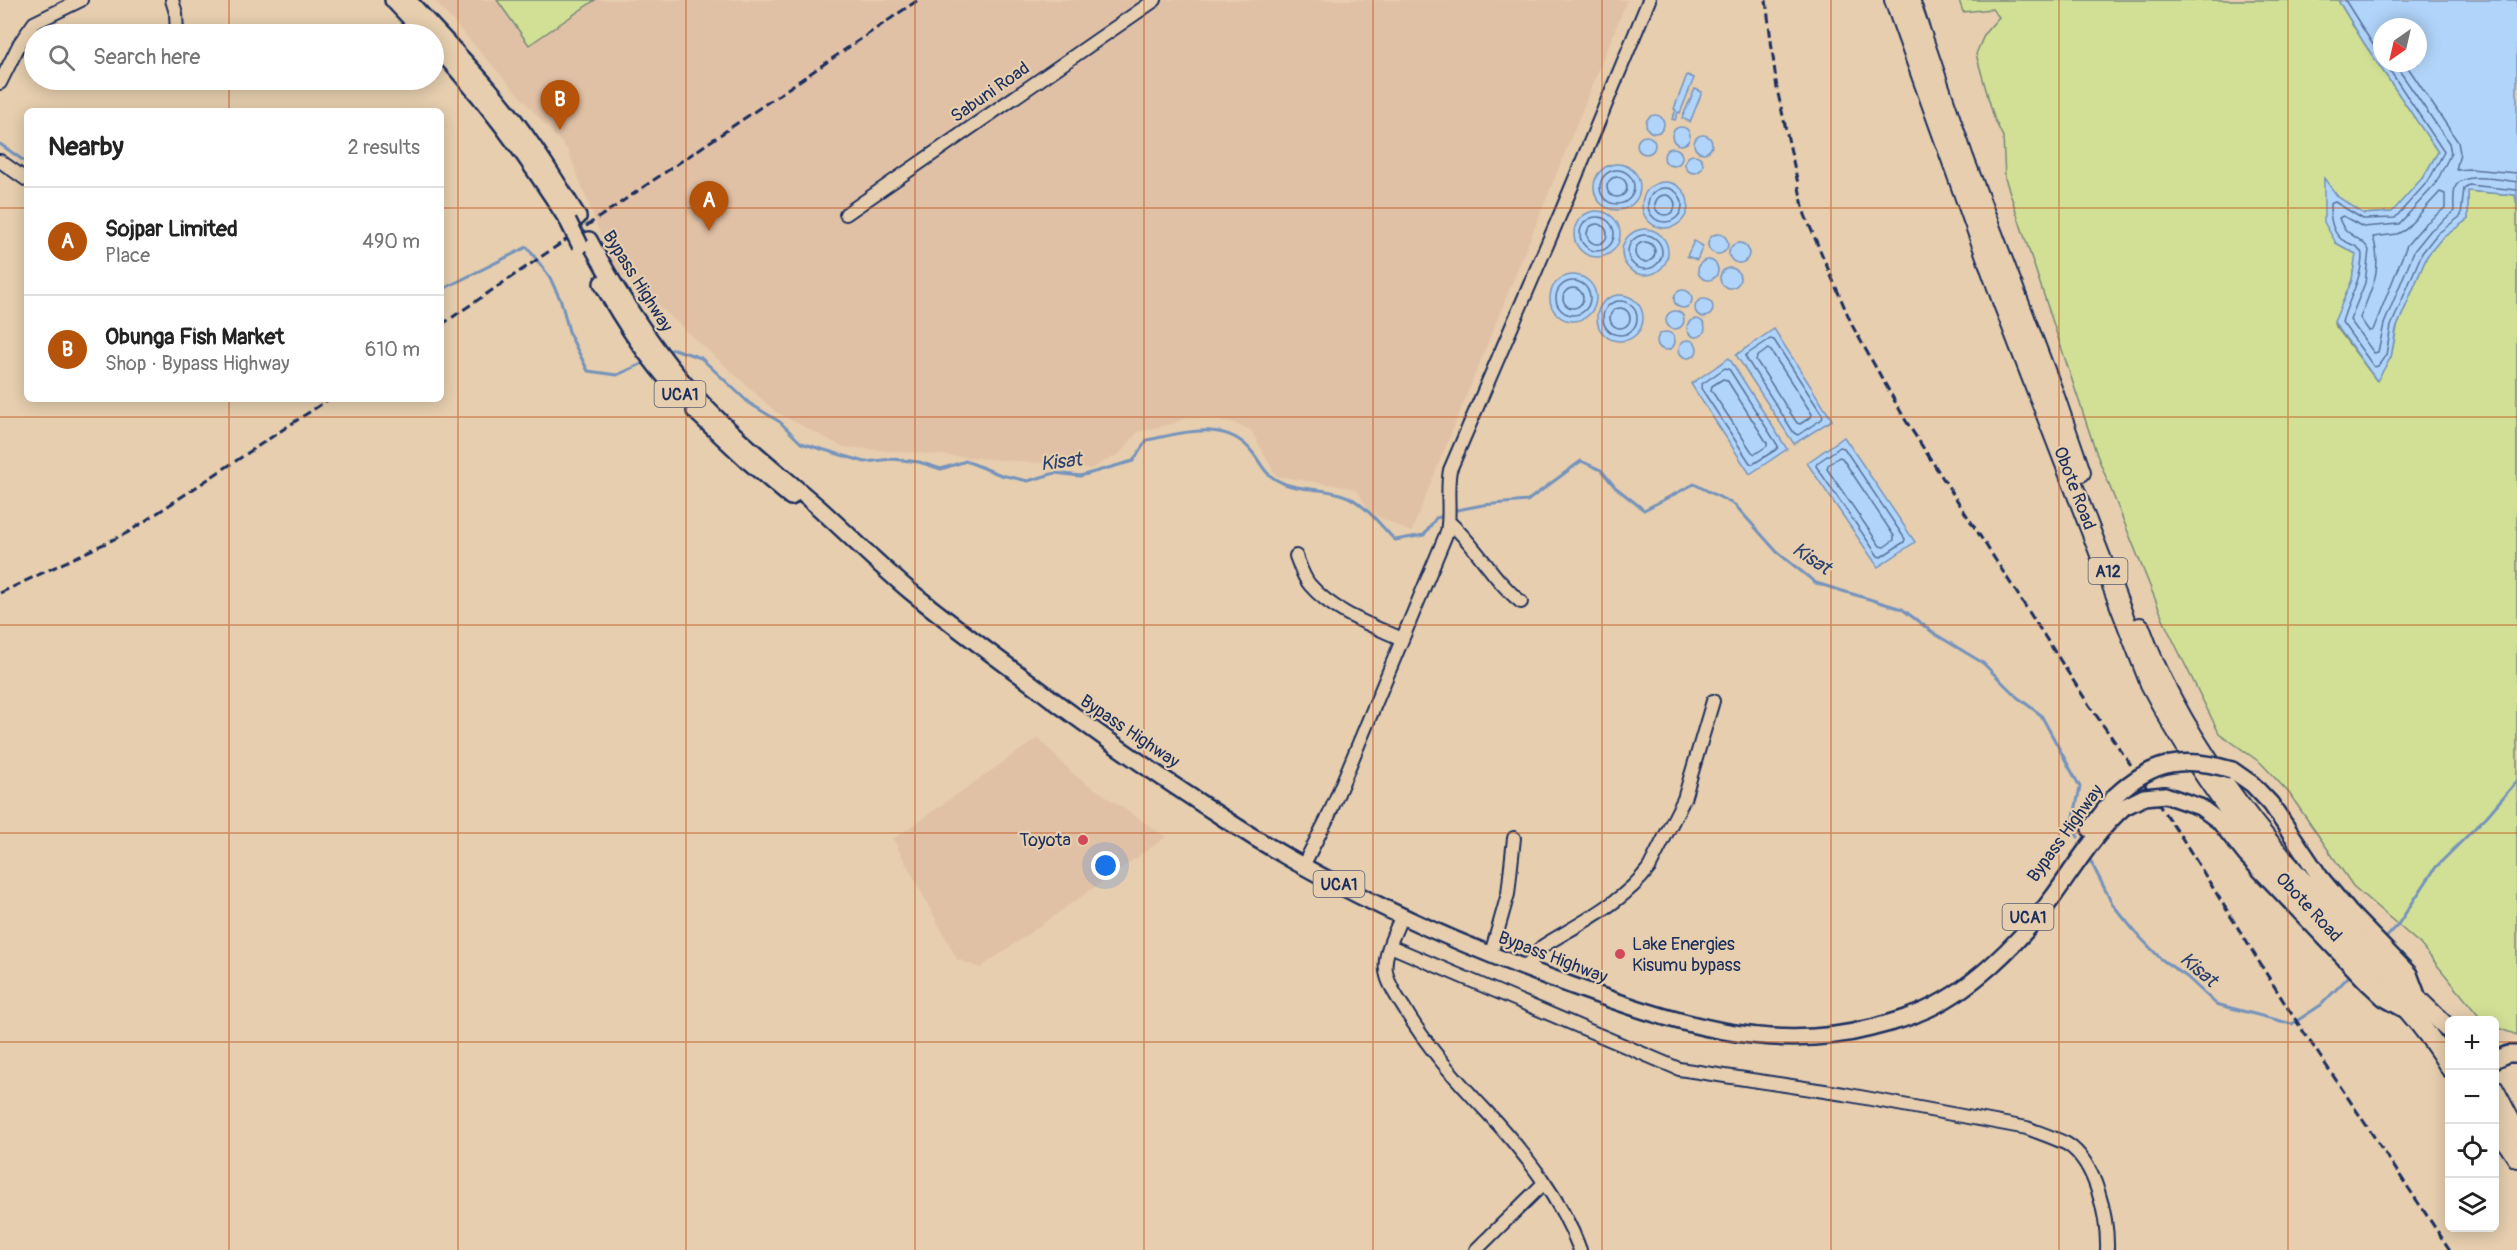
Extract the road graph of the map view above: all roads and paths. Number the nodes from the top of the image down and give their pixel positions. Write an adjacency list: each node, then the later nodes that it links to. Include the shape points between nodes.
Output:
1 (81, 0): 9 (street)
2 (172, 0): 10 (street)
3 (393, 0): 11 (main road)
4 (408, 0): 12 (main road, Bypass Highway / UCA1)
5 (1155, 0): 19 (street, Sabuni Road)
6 (1649, 0): 21 (street, via 1450,470)
7 (1894, 0): 32 (highway, Obote Road / A12, via 2003,304 2150,684 2232,818 2313,912)
8 (1910, 0): 32 (highway, Obote Road / A12, via 2094,512 2142,633 2177,707 2246,813)
9 (33, 24)
10 (177, 24)
11 (416, 24)
12 (430, 24)
13 (24, 37): 16 (street)
14 (444, 39): 20 (main road, Bypass Highway / UCA1, via 518,125 554,177)
15 (444, 55): 20 (main road, Bypass Highway / UCA1, via 496,115)
16 (0, 83)
17 (0, 161): 18 (street)
18 (24, 178)
19 (846, 214)
20 (573, 219): 27 (main road, Bypass Highway / UCA1, bridge, via 617,310 666,378 696,412 780,488 1095,733)
21 (1449, 522): 23 (street, via 1470,542 1497,581); 24 (street)
22 (1296, 556): 24 (street, via 1310,585 1327,600 1349,615)
23 (1521, 602)
24 (1402, 639): 27 (street, via 1329,815)
25 (1713, 701): 31 (street, via 1684,799 1649,868 1605,909 1543,946)
26 (1514, 838): 30 (street, via 1508,894)
27 (1303, 866): 28 (main road, Bypass Highway / UCA1)
28 (1402, 915): 29 (street); 30 (main road, Bypass Highway / UCA1)
29 (1390, 946): 42 (street, via 1387,975 1419,1034 1525,1155); 45 (street, via 1679,1070 1844,1094 2028,1128 2068,1145 2089,1166 2108,1233)
30 (1491, 954): 31 (main road, Bypass Highway / UCA1)
31 (1526, 969): 33 (main road, Bypass Highway / UCA1, via 1646,1011 1749,1037 1820,1038 1885,1023)
32 (2415, 1007): 33 (main road, Bypass Highway / UCA1, bridge, via 2384,998 2369,984 2246,855 2219,821 2200,807 2165,795 2144,797 2124,807 2091,841 2027,930 2000,957 1974,979); 33 (main road, Bypass Highway / UCA1, bridge, via 2409,974 2320,877 2271,804 2232,770 2186,761 2163,764 2128,783 2104,808 2033,911 2008,938 1966,974); 34 (highway, Obote Road / A12); 37 (highway, Obote Road / A12)
33 (1913, 1010)
34 (2445, 1027)
35 (2517, 1054): 36 (main road)
36 (2499, 1058)
37 (2445, 1060)
38 (2499, 1099): 40 (highway)
39 (2495, 1124): 41 (highway)
40 (2517, 1133)
41 (2517, 1158)
42 (1543, 1184): 43 (street); 44 (street)
43 (1476, 1250)
44 (1580, 1250)
45 (2107, 1250)

